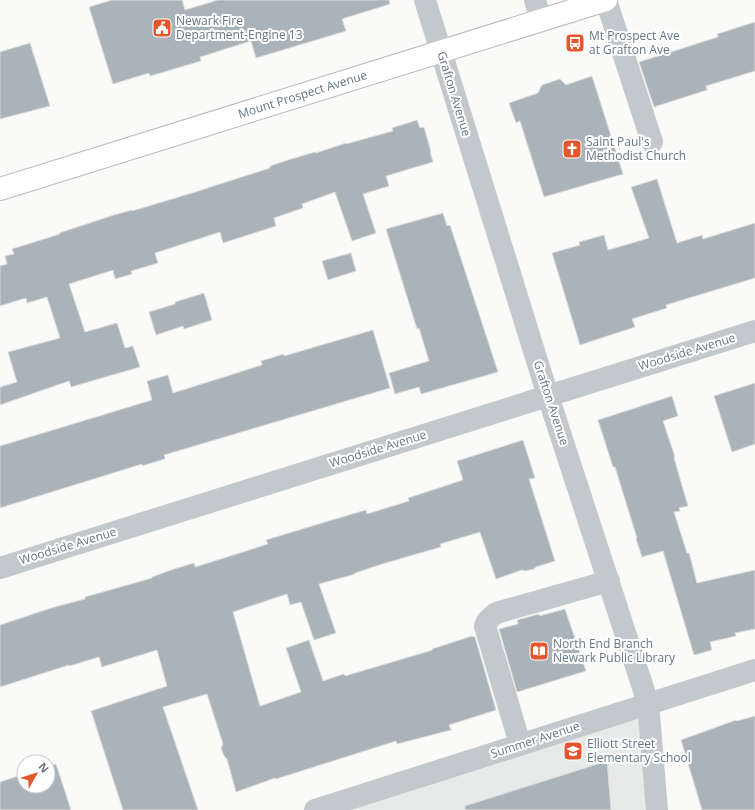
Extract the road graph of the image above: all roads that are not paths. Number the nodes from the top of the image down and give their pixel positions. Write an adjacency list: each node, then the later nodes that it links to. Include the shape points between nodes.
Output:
1 (424, 0): 5 (street, Grafton Avenue)
2 (535, 0): 4 (street)
3 (606, 0): 4 (main road, Mount Prospect Avenue); 6 (street)
4 (541, 21): 5 (main road, Mount Prospect Avenue)
5 (440, 52): 7 (main road, Mount Prospect Avenue); 9 (street, Grafton Avenue)
6 (652, 142)
7 (0, 189)
8 (755, 330): 9 (street, Woodside Avenue)
9 (548, 396): 10 (street, Woodside Avenue); 11 (street, Grafton Avenue)
10 (0, 568)
11 (609, 581): 13 (street, Grafton Avenue); 14 (street, via 496,613 488,620 485,626)
12 (755, 670): 13 (street, Summer Avenue)
13 (648, 703): 14 (street, Summer Avenue); 17 (street, Grafton Avenue)
14 (520, 744): 15 (street, Summer Avenue)
15 (350, 804): 16 (street, Summer Avenue)
16 (315, 810)
17 (657, 810)

